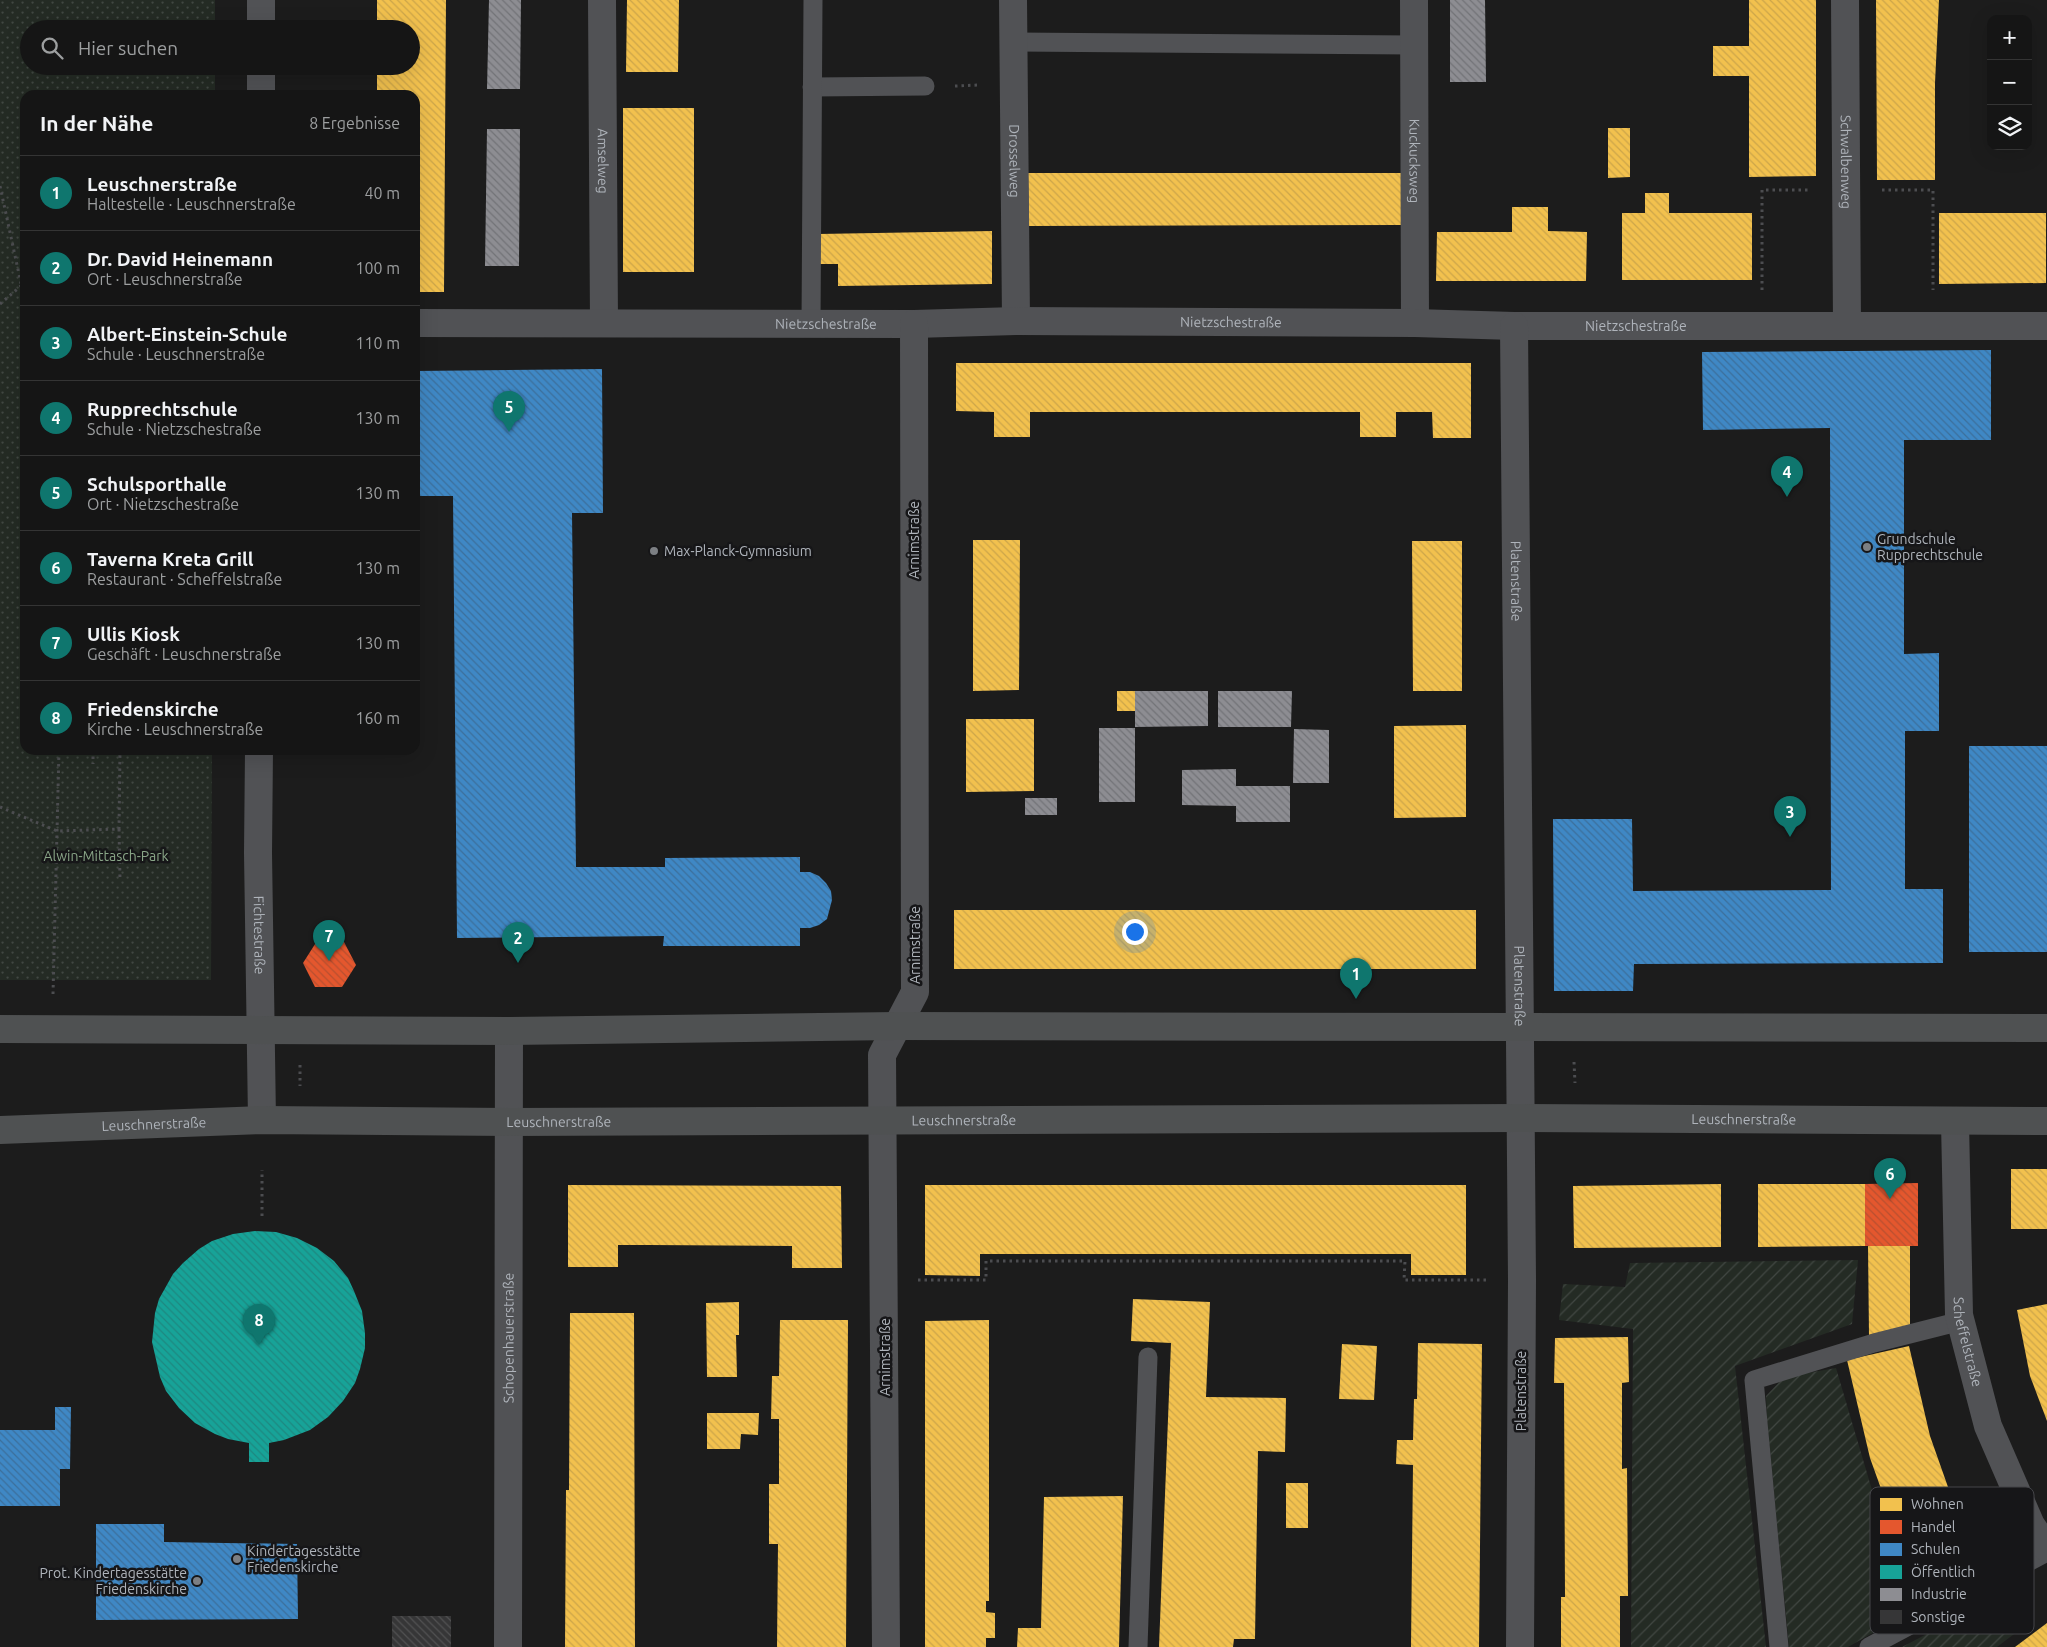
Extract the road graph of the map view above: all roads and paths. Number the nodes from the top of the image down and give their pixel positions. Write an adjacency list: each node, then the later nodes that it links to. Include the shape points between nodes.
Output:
1 (261, 0): 7 (street)
2 (602, 0): 22 (street, Amselweg)
3 (813, 0): 13 (lane)
4 (1013, 0): 8 (street, Drosselweg)
5 (1414, 0): 9 (street, Kuckucksweg)
6 (1846, 0): 27 (street, Schwalbenweg)
7 (261, 20)
8 (1014, 42): 9 (lane); 11 (street, Drosselweg)
9 (1414, 45): 23 (street, Kuckucksweg)
10 (261, 75): 14 (street)
11 (1014, 85): 12 (path); 20 (street, Drosselweg)
12 (925, 86): 13 (lane)
13 (812, 87): 24 (lane)
14 (261, 90)
15 (0, 186): 16 (path)
16 (1, 192): 17 (path)
17 (20, 269)
18 (20, 288): 19 (path)
19 (0, 304)
20 (1016, 321): 23 (street, Nietzschestraße); 25 (street, Nietzschestraße)
21 (420, 323): 22 (street, Nietzschestraße)
22 (604, 323): 24 (street, Nietzschestraße)
23 (1415, 323): 26 (street, Nietzschestraße)
24 (811, 324): 25 (street, Nietzschestraße)
25 (914, 324): 38 (street, Arnimstraße, via 915,992)
26 (1514, 326): 27 (street, Nietzschestraße); 40 (street, Platenstraße)
27 (1848, 326): 28 (street, Nietzschestraße)
28 (2047, 326)
29 (59, 755): 36 (path)
30 (94, 755): 33 (path)
31 (120, 755): 35 (path)
32 (259, 755): 44 (street, Fichtestraße)
33 (94, 764)
34 (0, 807): 36 (path)
35 (119, 829): 36 (path); 37 (path)
36 (57, 831): 43 (path)
37 (120, 881)
38 (896, 1026): 40 (street); 45 (street); 51 (street, Arnimstraße, via 882,1055)
39 (1574, 1027): 40 (street); 41 (street); 49 (path)
40 (1519, 1028): 48 (street, Platenstraße)
41 (2047, 1028)
42 (0, 1029): 43 (street)
43 (52, 1029): 44 (street)
44 (262, 1030): 45 (street); 50 (street, Fichtestraße)
45 (510, 1031): 52 (street, Schopenhauerstraße)
46 (300, 1060): 47 (path)
47 (300, 1095)
48 (1520, 1118): 49 (street, Leuschnerstraße); 51 (street, Leuschnerstraße); 59 (street, Platenstraße)
49 (1575, 1118): 53 (street, Leuschnerstraße)
50 (262, 1120): 52 (street, Leuschnerstraße); 55 (street, Leuschnerstraße)
51 (883, 1120): 52 (street, Leuschnerstraße); 58 (street, Arnimstraße)
52 (510, 1122): 67 (street, Schopenhauerstraße)
53 (1955, 1122): 54 (street, Leuschnerstraße); 60 (street, Scheffelstraße)
54 (2047, 1122)
55 (0, 1130)
56 (262, 1170): 57 (path)
57 (262, 1216)
58 (884, 1280): 59 (path, via 986,1280 986,1261 1405,1261 1404,1280); 68 (street, Arnimstraße)
59 (1522, 1280): 70 (street, Platenstraße)
60 (1961, 1321): 62 (street, Scheffelstraße, via 1988,1426); 71 (lane, via 1874,1343 1754,1380)
61 (1148, 1357): 69 (lane)
62 (2015, 1487)
63 (2034, 1529): 64 (street, Scheffelstraße)
64 (2047, 1550): 65 (lane)
65 (2034, 1557)
66 (1894, 1634): 72 (lane)
67 (508, 1647)
68 (886, 1647)
69 (1138, 1647)
70 (1520, 1647)
71 (1779, 1647)
72 (1870, 1647)

